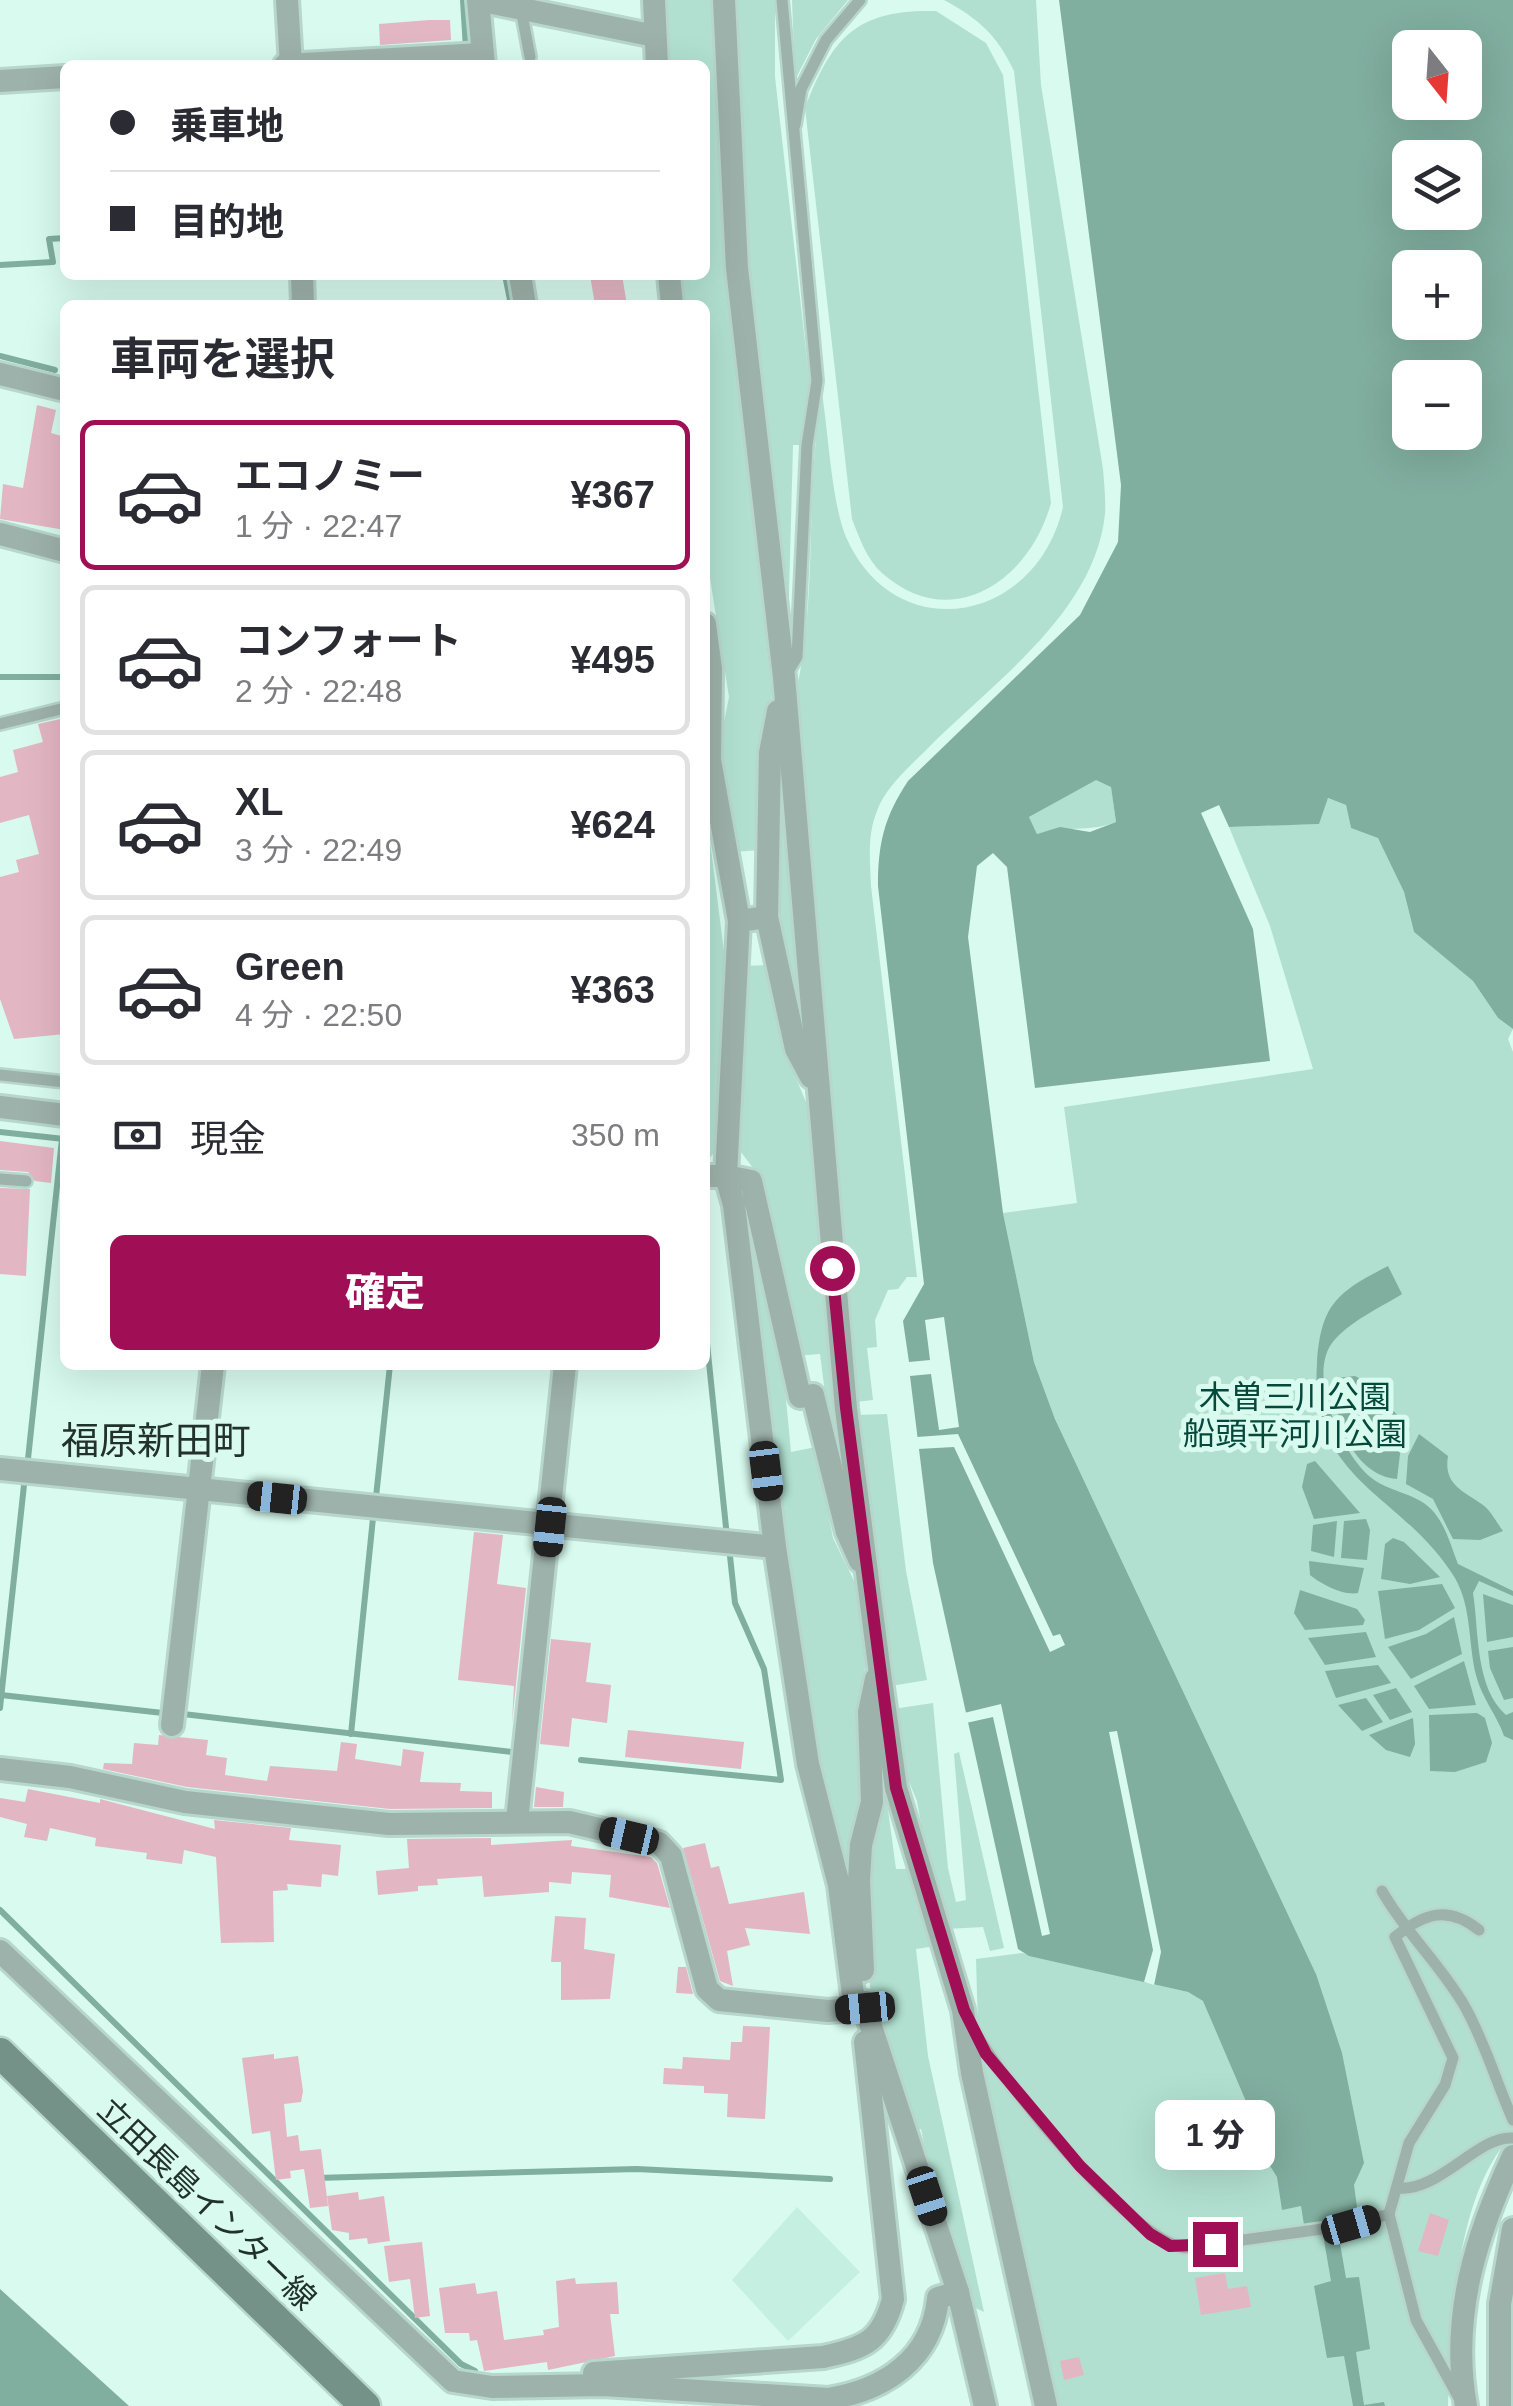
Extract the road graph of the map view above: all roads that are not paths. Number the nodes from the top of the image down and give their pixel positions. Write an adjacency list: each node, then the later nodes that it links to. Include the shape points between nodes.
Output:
1 (287, 0): 10 (street)
2 (654, 0): 7 (street)
3 (724, 0): 20 (street, via 737,268)
4 (782, 0): 15 (lane)
5 (860, 0): 15 (lane, via 826,40 801,89)
6 (521, 9): 7 (street); 8 (street, via 478,0); 9 (lane)
7 (655, 36): 12 (street)
8 (475, 57): 11 (street)
9 (530, 57)
10 (289, 60)
11 (405, 60)
12 (656, 60)
13 (60, 77): 14 (street)
14 (0, 80)
15 (792, 144): 20 (lane, via 816,382 797,657)
16 (0, 374): 17 (street)
17 (60, 385)
18 (0, 534): 19 (street)
19 (60, 550)
20 (784, 677): 24 (street, via 770,754); 28 (street)
21 (60, 709): 22 (lane)
22 (0, 724)
23 (710, 760): 25 (street)
24 (767, 917): 25 (street); 28 (street, via 796,1049)
25 (739, 921): 31 (street)
26 (0, 1075): 27 (lane)
27 (60, 1081)
28 (816, 1086): 40 (street, via 846,1408)
29 (0, 1107): 30 (street)
30 (60, 1113)
31 (716, 1176): 39 (street, via 734,1205); 40 (street, via 751,1182 800,1397 813,1395 847,1532)
32 (0, 1178): 33 (lane)
33 (26, 1181)
34 (212, 1370): 37 (street)
35 (565, 1370): 38 (street)
36 (0, 1470): 37 (street)
37 (199, 1490): 38 (street); 42 (street)
38 (550, 1527): 39 (street); 44 (street)
39 (775, 1547): 49 (street, via 808,1764 839,1885 853,1994)
40 (872, 1587): 41 (street)
41 (879, 1666): 49 (street, via 869,1712 872,1802 859,1881); 50 (street, via 896,1788)
42 (172, 1725)
43 (0, 1769): 44 (street, via 185,1802 371,1823)
44 (517, 1821): 49 (street, via 569,1822 659,1843 671,1856 707,1990 719,2000 828,2012)
45 (1382, 1890): 46 (lane)
46 (1404, 1930): 47 (lane, via 1441,1912 1462,1916); 52 (lane, via 1462,2001); 55 (lane, via 1395,1937 1453,2058 1445,2085 1409,2143)
47 (1479, 1930)
48 (0, 1952): 59 (street, via 453,2380)
49 (865, 2008): 58 (street); 59 (street, via 865,2064 893,2299 887,2323 874,2338 824,2358 606,2372)
50 (964, 2010): 56 (lane, via 986,2054 1080,2166 1150,2234 1185,2248); 62 (street)
51 (0, 2053): 60 (main road, 立田長島インター線)
52 (1513, 2120)
53 (1513, 2138): 55 (lane, via 1500,2136 1444,2174 1409,2190)
54 (1513, 2156): 63 (street, via 1470,2265 1462,2318)
55 (1397, 2188): 56 (lane)
56 (1389, 2214): 63 (lane, via 1416,2320)
57 (1513, 2229): 64 (street, via 1500,2304)
58 (958, 2292): 59 (street, via 938,2298 936,2321 904,2369 851,2396); 61 (street)
59 (492, 2387)
60 (365, 2406)
61 (985, 2406)
62 (1046, 2406)
63 (1465, 2406)
64 (1500, 2406)

